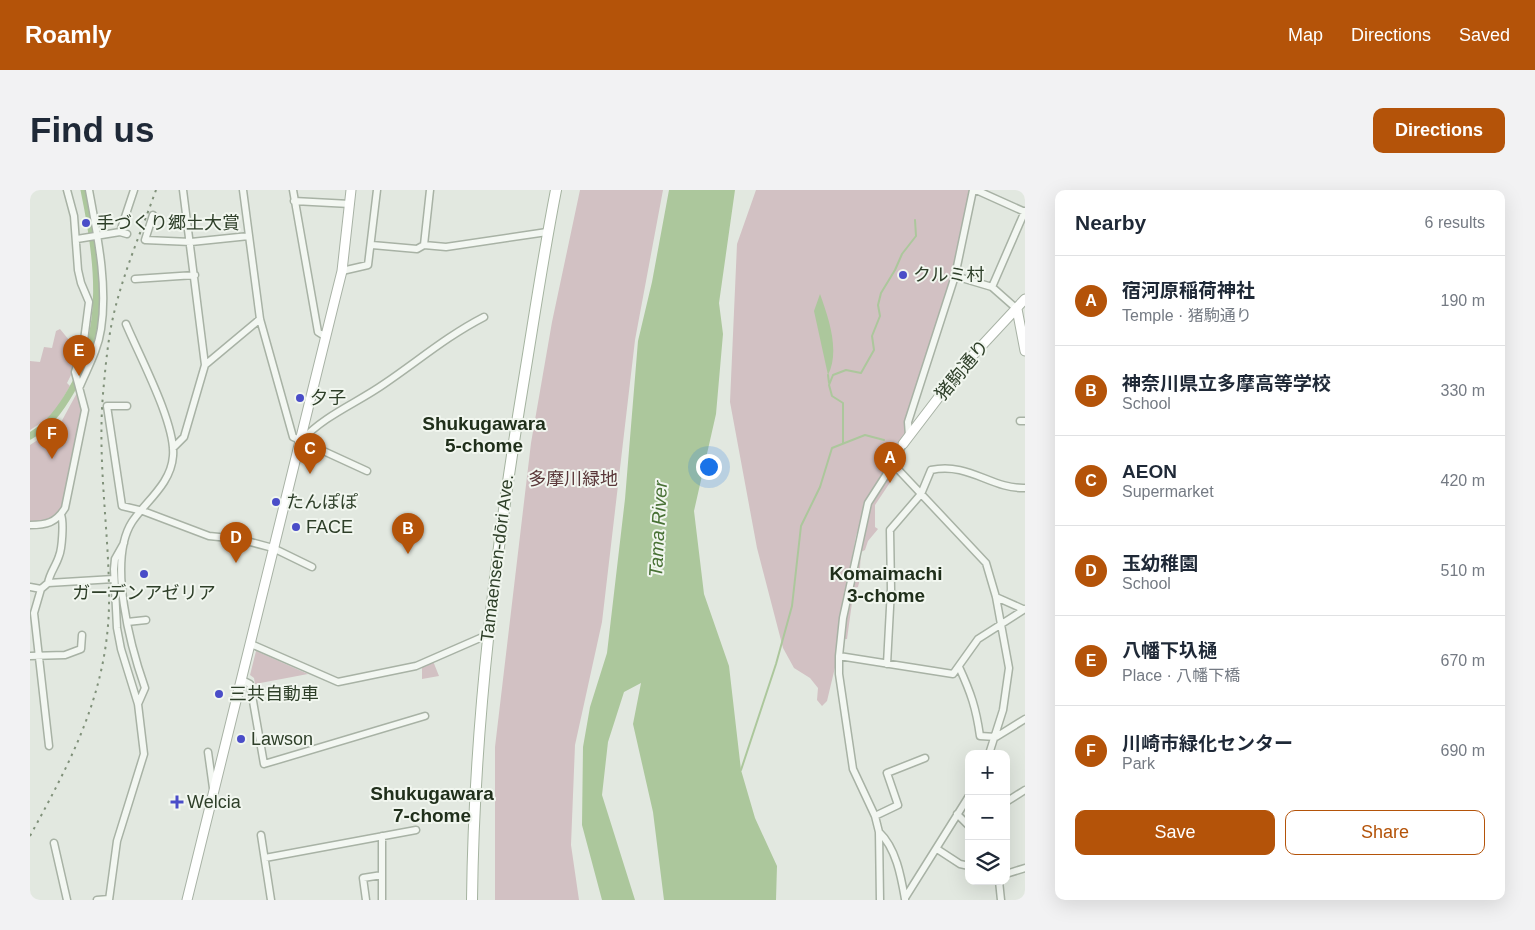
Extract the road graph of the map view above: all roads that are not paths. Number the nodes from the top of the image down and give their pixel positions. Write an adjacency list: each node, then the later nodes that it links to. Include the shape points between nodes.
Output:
1 (66, 190): 22 (street)
2 (89, 190): 21 (street)
3 (134, 190): 17 (street)
4 (183, 190): 23 (street)
5 (243, 190): 6 (street); 20 (street)
6 (249, 190)
7 (293, 190): 13 (street)
8 (351, 190): 14 (street)
9 (377, 190): 24 (street)
10 (430, 190): 25 (street)
11 (556, 190): 18 (main road, Tamaensen-dōri Ave.)
12 (975, 190): 15 (street); 28 (street)
13 (294, 201): 14 (street); 36 (street, via 318,332)
14 (350, 204): 26 (street)
15 (1025, 211): 30 (street)
16 (153, 216): 23 (street, via 144,240)
17 (120, 232): 19 (street); 21 (street)
18 (547, 232): 25 (street, via 446,247); 65 (main road, Tamaensen-dōri Ave., via 509,466)
19 (127, 234)
20 (248, 236): 23 (street); 34 (street)
21 (95, 237): 22 (street); 39 (street, via 102,280 101,329 92,363)
22 (79, 239): 39 (street, via 80,283 89,302 76,375)
23 (191, 242): 27 (street)
24 (372, 245): 25 (street, via 417,249); 26 (street, via 368,265)
25 (424, 245)
26 (342, 271): 36 (street)
27 (195, 275): 29 (street); 38 (street)
28 (955, 276): 30 (street); 41 (street, via 908,422)
29 (135, 279)
30 (992, 287): 32 (street)
31 (1025, 299): 32 (street, 猪駒通り)
32 (1017, 309): 37 (street); 41 (street, 猪駒通り, via 960,368)
33 (484, 317): 42 (street, via 451,334 383,385 311,430)
34 (260, 319): 38 (street); 42 (street, via 293,437)
35 (126, 324): 44 (street, via 164,413)
36 (326, 337): 42 (street)
37 (1025, 351)
38 (205, 365): 44 (street, via 184,437)
39 (79, 386): 50 (street, via 84,399 84,420 68,498)
40 (127, 406): 49 (street, via 107,406 108,422 122,506)
41 (909, 436): 43 (street, 猪駒通り)
42 (301, 441): 46 (street); 53 (street)
43 (903, 444): 45 (street)
44 (173, 448): 49 (street, via 168,475)
45 (893, 464): 48 (street); 69 (street, via 868,502 843,618)
46 (367, 471)
47 (1025, 488): 48 (street, via 1011,487 957,468 938,468 931,470)
48 (921, 494): 59 (street, via 986,563); 70 (street, via 890,530)
49 (143, 511): 52 (street, via 132,522); 53 (street, via 209,536)
50 (61, 515): 51 (street, via 51,524); 56 (street, via 59,556 53,564)
51 (30, 525)
52 (124, 542): 55 (street, via 116,559); 62 (street, via 122,590)
53 (274, 548): 54 (street); 66 (street)
54 (312, 567)
55 (114, 580): 56 (street); 73 (street, via 120,649)
56 (48, 583): 58 (street)
57 (30, 587): 58 (street)
58 (41, 589): 68 (street, via 34,613)
59 (996, 597): 60 (street); 63 (street)
60 (1024, 609): 63 (street)
61 (146, 620): 62 (street)
62 (127, 622): 73 (street, via 145,688)
63 (1000, 624): 71 (street, via 978,639); 76 (street, via 1009,674)
64 (82, 634): 68 (street, via 81,649 65,655)
65 (487, 635): 66 (street, via 416,666 338,682); 108 (main road, Tamaensen-dōri Ave., via 474,798)
66 (251, 644): 72 (street)
67 (30, 656): 68 (street)
68 (40, 656): 77 (street)
69 (839, 656): 70 (street); 86 (street, via 854,769)
70 (887, 664): 71 (street, via 953,674)
71 (959, 667): 76 (street, via 980,722 980,736)
72 (242, 680): 74 (street, via 250,684 264,764); 82 (street)
73 (138, 704): 100 (street, via 144,754 117,841)
74 (424, 716)
75 (1025, 719): 76 (street)
76 (996, 737): 78 (street)
77 (49, 746)
78 (991, 750)
79 (208, 752): 82 (street)
80 (925, 758): 86 (street, via 887,772 898,805)
81 (1025, 790): 83 (street)
82 (214, 794): 104 (street)
83 (1010, 799)
84 (965, 802): 85 (street)
85 (957, 814): 87 (street); 93 (street)
86 (874, 816): 89 (street)
87 (965, 822)
88 (416, 830): 91 (street)
89 (878, 832): 101 (street, via 887,839); 109 (street)
90 (261, 835): 94 (street)
91 (382, 836): 94 (street); 98 (street)
92 (54, 843): 102 (street)
93 (937, 849): 95 (street); 101 (street)
94 (265, 858): 105 (street)
95 (965, 865)
96 (1025, 868): 97 (street)
97 (1010, 873)
98 (382, 876): 106 (street, via 363,878); 107 (street)
99 (999, 885): 110 (street)
100 (108, 899): 103 (street)
101 (907, 899)
102 (67, 900)
103 (97, 900)
104 (187, 900)
105 (271, 900)
106 (366, 900)
107 (382, 900)
108 (472, 900)
109 (880, 900)
110 (1001, 900)

